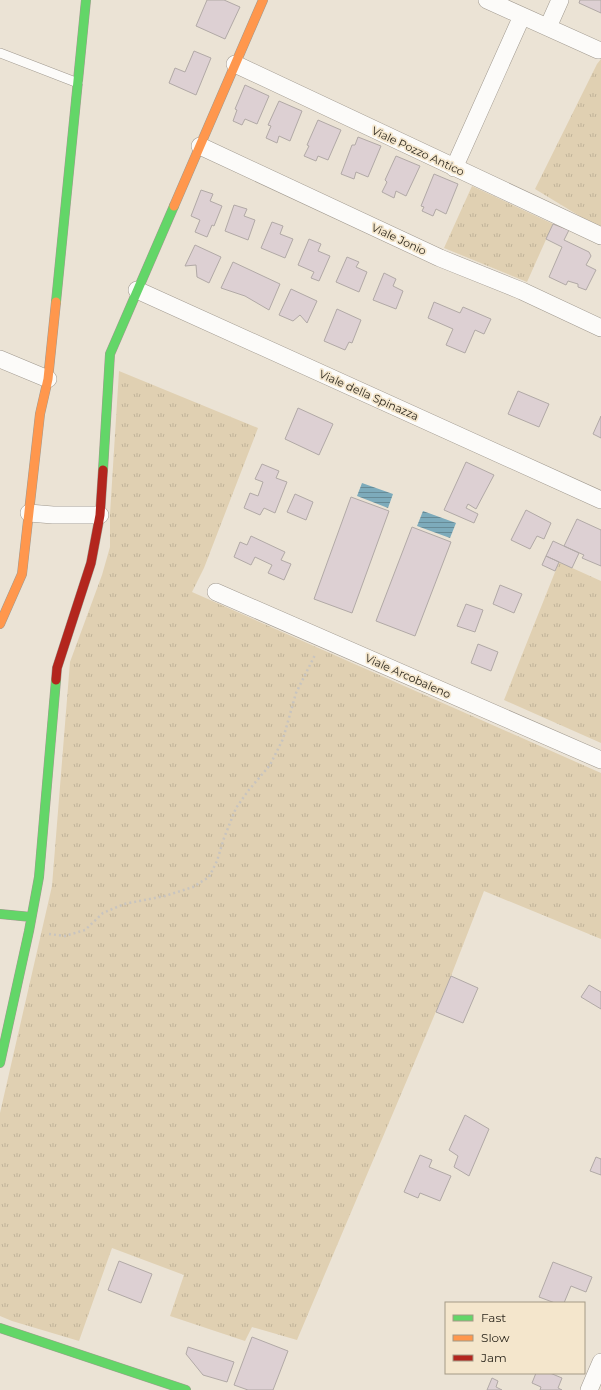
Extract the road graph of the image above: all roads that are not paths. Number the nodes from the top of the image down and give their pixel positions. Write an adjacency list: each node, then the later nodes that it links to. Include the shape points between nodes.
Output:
1 (86, 0): 10 (street)
2 (263, 0): 9 (street)
3 (487, 0): 5 (street)
4 (560, 0): 6 (street)
5 (522, 16): 6 (street); 12 (street)
6 (548, 27): 7 (street)
7 (598, 50)
8 (0, 52): 10 (lane)
9 (235, 64): 11 (street); 12 (street, Viale Pozzo Antico)
10 (78, 83): 17 (street)
11 (200, 146): 14 (street); 15 (street, Viale Jonio, via 440,258 522,291)
12 (454, 168): 13 (street, Viale Pozzo Antico)
13 (601, 236)
14 (137, 290): 18 (street, Viale della Spinazza); 20 (street, via 110,354)
15 (601, 328)
16 (0, 358): 17 (street)
17 (48, 379): 19 (street, via 40,414)
18 (601, 500)
19 (30, 513): 20 (street); 22 (street, via 22,574)
20 (100, 515): 25 (street, via 91,563 58,668 39,877)
21 (216, 592): 23 (street, Viale Arcobaleno)
22 (0, 624)
23 (601, 760)
24 (0, 914): 25 (street)
25 (32, 917): 26 (street)
26 (0, 1063)
27 (0, 1328): 29 (street)
28 (601, 1362): 30 (street)
29 (186, 1390)
30 (589, 1390)

